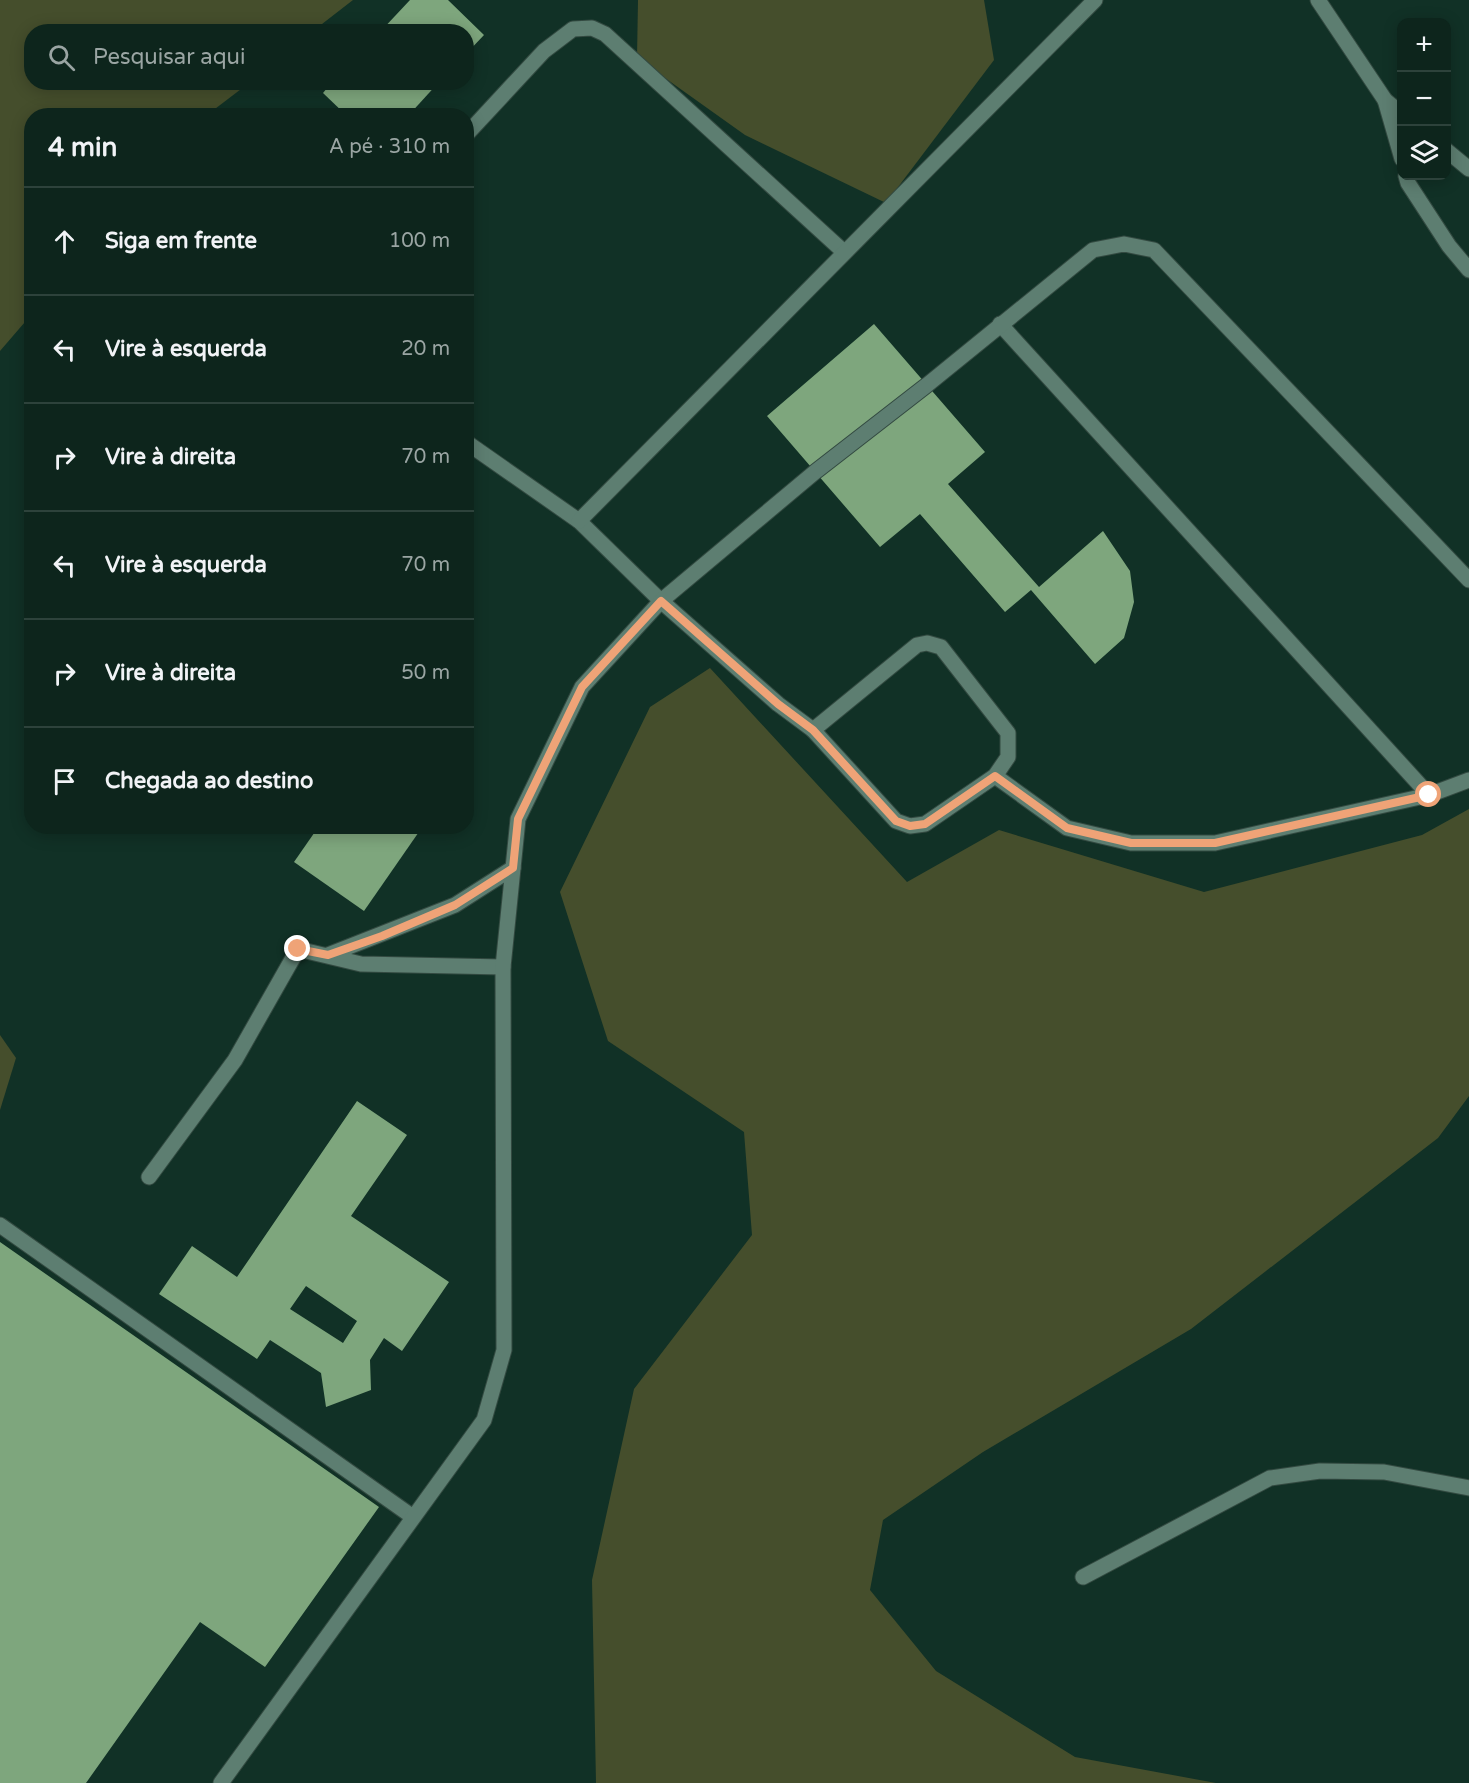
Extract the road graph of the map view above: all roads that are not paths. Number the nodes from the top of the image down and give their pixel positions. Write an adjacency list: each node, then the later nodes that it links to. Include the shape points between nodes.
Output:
1 (1095, 0): 10 (street)
2 (1318, 0): 3 (street)
3 (1385, 100): 4 (street); 6 (street)
4 (1397, 110)
5 (474, 126): 10 (street, via 544,51 573,29 592,28 605,33)
6 (1397, 144)
7 (1451, 154): 8 (street)
8 (1469, 169)
9 (1407, 180): 11 (street)
10 (844, 252): 14 (street)
11 (1469, 270)
12 (1000, 324): 15 (street, via 1093,250 1124,244 1154,250); 16 (street); 20 (street)
13 (474, 448): 14 (street)
14 (579, 521): 16 (street)
15 (1469, 580)
16 (661, 601): 17 (street); 21 (street, via 582,687 518,819)
17 (813, 730): 18 (street, via 896,821 910,826 925,824); 18 (street, via 916,645 927,643 941,647 1008,733 1008,757)
18 (995, 776): 20 (street, via 1067,828 1131,843 1215,843)
19 (1469, 780): 20 (street)
20 (1429, 795)
21 (513, 868): 22 (street, via 455,905); 25 (street)
22 (382, 936): 23 (street); 24 (street)
23 (328, 955): 24 (street); 26 (street, via 298,949 235,1060)
24 (361, 964): 25 (street)
25 (503, 967): 29 (street, via 504,1350 484,1420)
26 (148, 1177)
27 (0, 1225): 29 (street)
28 (1469, 1488): 30 (street, via 1384,1472 1320,1471 1270,1478)
29 (413, 1517): 31 (street)
30 (1083, 1577)
31 (221, 1783)

